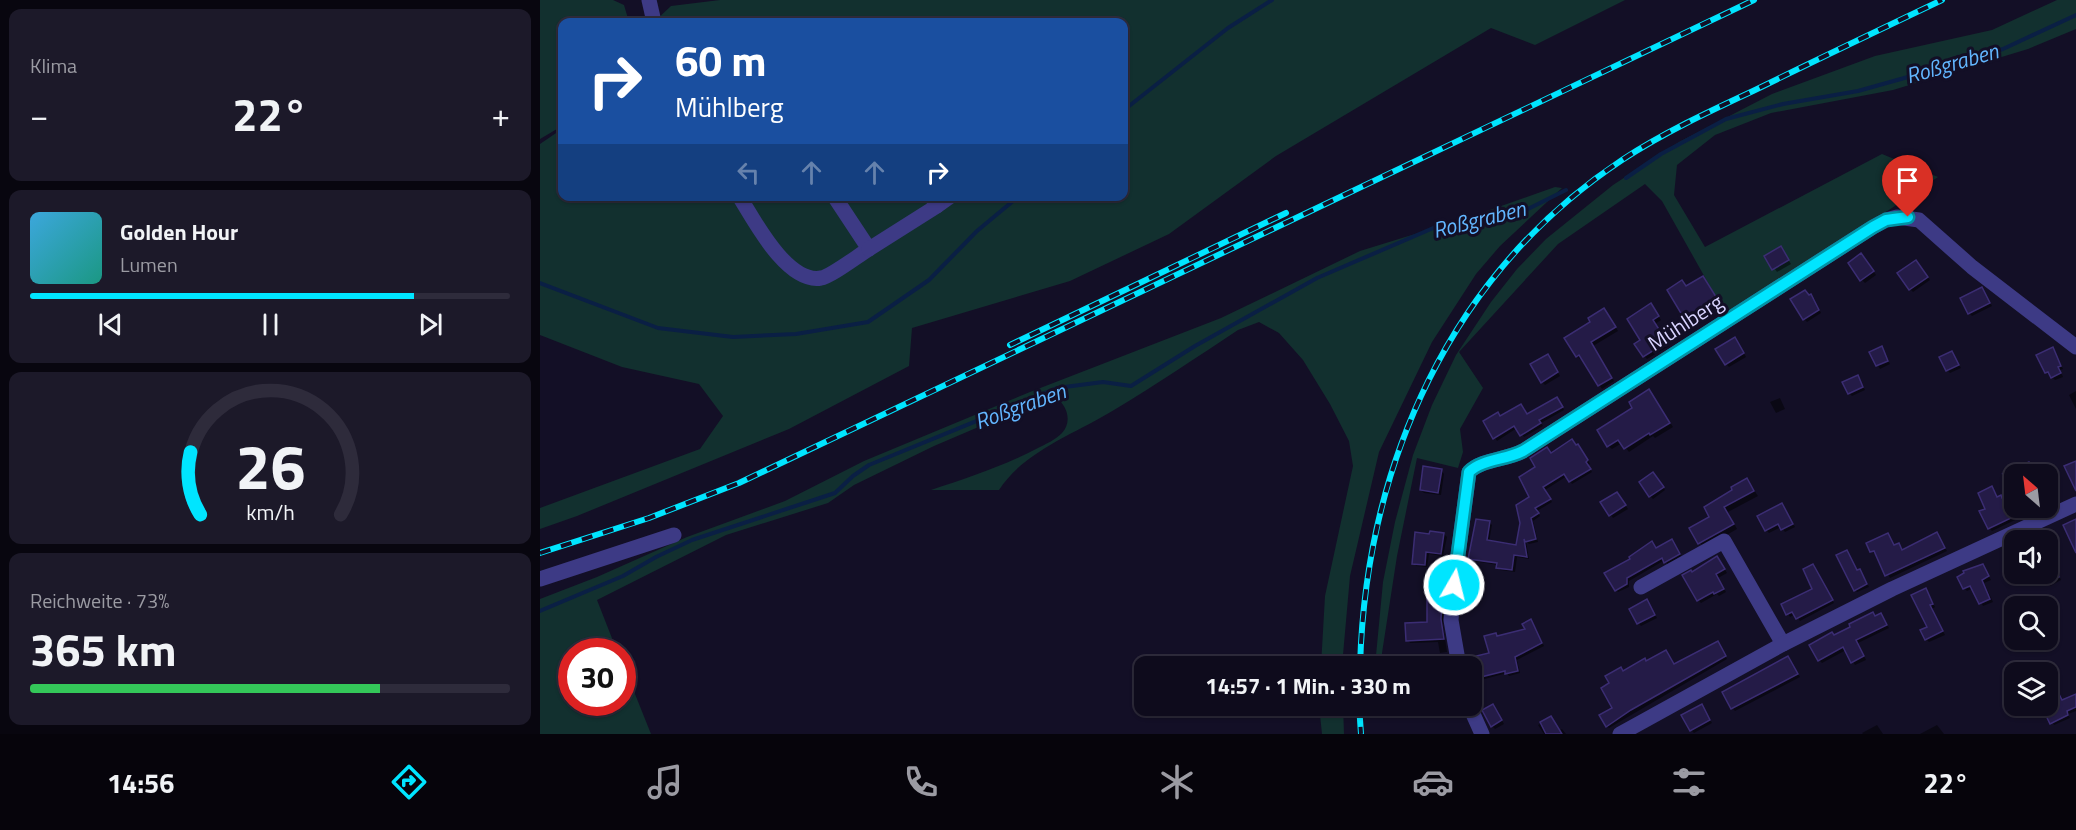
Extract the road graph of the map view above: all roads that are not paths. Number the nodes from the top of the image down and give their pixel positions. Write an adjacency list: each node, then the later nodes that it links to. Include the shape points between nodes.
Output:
1 (649, 0): 2 (street)
2 (653, 18)
3 (742, 201): 6 (street, via 779,258 809,277 821,278)
4 (837, 201): 6 (street)
5 (934, 201): 6 (street)
6 (869, 249)
7 (2076, 347): 13 (street, Mühlberg, via 1972,267 1919,220 1897,217 1880,223 1523,451 1481,464 1469,472 1451,621)
8 (2076, 504): 12 (street)
9 (674, 534): 10 (street)
10 (540, 579)
11 (1641, 587): 12 (street, via 1724,541)
12 (1783, 644): 16 (street)
13 (1457, 656)
14 (1474, 716): 15 (street)
15 (1482, 734)
16 (1620, 734)

